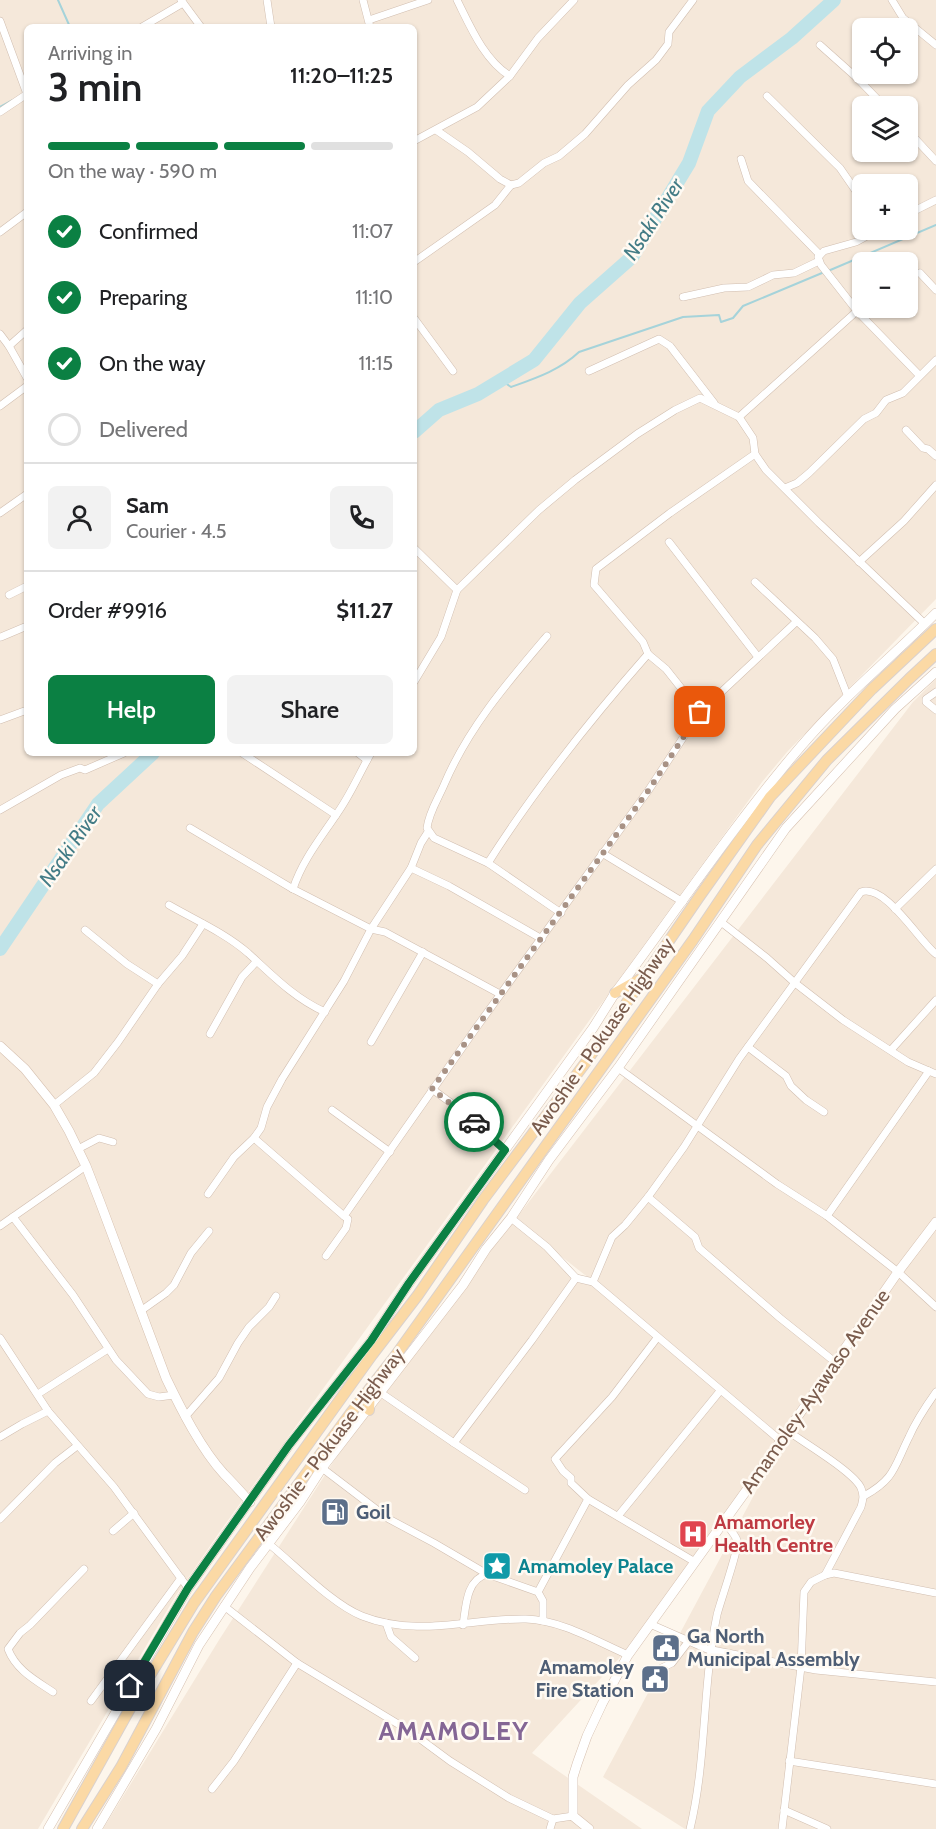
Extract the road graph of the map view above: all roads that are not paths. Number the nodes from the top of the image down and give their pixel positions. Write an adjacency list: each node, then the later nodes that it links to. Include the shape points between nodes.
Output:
1 (267, 0): 12 (street)
2 (363, 0): 13 (street)
3 (428, 0): 13 (street)
4 (457, 0): 16 (street, via 486,52)
5 (574, 0): 16 (street, via 538,38)
6 (693, 0): 27 (street, via 669,32 668,44 656,60 585,134 559,156)
7 (892, 0): 15 (street, via 903,18)
8 (182, 1): 10 (street); 11 (street)
9 (0, 21): 17 (street)
10 (147, 24)
11 (199, 24)
12 (271, 24)
13 (369, 24)
14 (820, 45): 20 (street)
15 (936, 45)
16 (510, 76): 22 (street, via 477,107)
17 (24, 86)
18 (24, 96): 21 (street)
19 (767, 96): 28 (street, via 840,168)
20 (874, 96)
21 (0, 112)
22 (436, 130): 23 (street); 27 (street)
23 (417, 140)
24 (918, 142): 26 (street)
25 (741, 159): 34 (street, via 748,181)
26 (936, 161)
27 (511, 185): 35 (street, via 495,205)
28 (852, 185)
29 (936, 200): 30 (street)
30 (918, 209)
31 (24, 214): 32 (street)
32 (0, 232)
33 (860, 240): 34 (street, via 824,251)
34 (820, 258): 38 (street, via 794,273 773,275 748,287); 39 (street)
35 (417, 260)
36 (920, 273): 37 (street)
37 (936, 290)
38 (683, 297)
39 (852, 304)
40 (852, 315): 54 (street)
41 (864, 318): 50 (street)
42 (417, 322): 47 (street)
43 (24, 333): 45 (street)
44 (0, 334): 45 (street)
45 (9, 346): 49 (street)
46 (936, 360): 50 (street)
47 (453, 371)
48 (589, 371): 52 (street, via 659,339 670,346)
49 (24, 373)
50 (919, 375): 59 (street, via 903,393 886,400 864,419 797,483)
51 (24, 388): 53 (street)
52 (714, 403): 54 (street); 67 (street, via 700,398 637,434 539,510)
53 (0, 406)
54 (739, 417): 56 (street, via 753,438)
55 (906, 430): 57 (street)
56 (755, 454): 59 (street); 76 (street, via 596,569 594,585 643,642)
57 (936, 456)
58 (936, 485): 64 (street)
59 (785, 488): 64 (street)
60 (24, 496): 61 (street)
61 (0, 513)
62 (669, 542): 78 (street)
63 (417, 551): 67 (street)
64 (859, 562): 71 (street)
65 (755, 582): 70 (street)
66 (24, 588): 68 (street)
67 (457, 590): 81 (street, via 441,637)
68 (9, 595)
69 (936, 613): 71 (street)
70 (796, 622): 78 (street); 84 (street, via 833,659)
71 (925, 624): 84 (street)
72 (24, 627): 75 (street)
73 (936, 629): 79 (main road, Awoshie - Pokuase Highway)
74 (547, 636): 97 (street, via 475,725 448,772 429,816)
75 (1, 637)
76 (648, 654): 87 (street, via 666,669); 99 (street, via 574,742)
77 (936, 654): 82 (main road, Awoshie - Pokuase Highway)
78 (758, 657): 87 (street)
79 (902, 663): 82 (main road); 115 (main road, Awoshie - Pokuase Highway, via 770,797)
80 (936, 672): 107 (street, via 895,709 786,828)
81 (417, 677)
82 (909, 679): 160 (main road, Awoshie - Pokuase Highway, via 827,760 757,845 693,940)
83 (936, 692): 85 (street, via 926,699)
84 (848, 697): 103 (street, via 803,743)
85 (936, 710)
86 (24, 711): 88 (street)
87 (700, 712): 98 (street)
88 (0, 720)
89 (117, 756): 94 (street, via 61,775)
90 (247, 756): 95 (street)
91 (362, 756): 93 (street)
92 (369, 756): 93 (street)
93 (367, 760): 95 (street)
94 (0, 810)
95 (336, 815): 102 (street, via 317,841)
96 (190, 828): 102 (street)
97 (428, 832): 99 (street); 100 (street)
98 (602, 853): 103 (street); 106 (street)
99 (488, 863): 106 (street)
100 (411, 868): 109 (street); 111 (street)
101 (936, 869): 105 (street)
102 (293, 889): 109 (street)
103 (682, 902): 118 (street)
104 (169, 905): 108 (street)
105 (895, 909): 113 (street); 116 (street, via 876,893 861,892)
106 (561, 913): 111 (street)
107 (721, 922): 116 (street); 127 (street)
108 (203, 924): 114 (street); 117 (street)
109 (371, 929): 112 (street); 121 (street)
110 (85, 930): 117 (street)
111 (542, 939): 119 (street)
112 (423, 952): 119 (street); 123 (street)
113 (936, 954)
114 (256, 962): 121 (street, via 301,999); 122 (street, via 242,976)
115 (643, 977): 118 (main road); 211 (main road, Awoshie - Pokuase Highway, via 586,1062 195,1603)
116 (795, 983): 125 (street); 126 (street)
117 (158, 984): 130 (street, via 94,1072)
118 (615, 993): 137 (street)
119 (500, 994): 129 (street)
120 (936, 1000): 126 (street)
121 (325, 1012): 134 (street, via 282,1079)
122 (210, 1034)
123 (370, 1042)
124 (0, 1046): 130 (street)
125 (748, 1047): 132 (street); 133 (street)
126 (891, 1050): 128 (street)
127 (618, 1068): 133 (street); 145 (street)
128 (932, 1073): 143 (street)
129 (432, 1089): 137 (street); 138 (street)
130 (54, 1105): 136 (street)
131 (332, 1110): 138 (street)
132 (824, 1112)
133 (697, 1124): 141 (street); 143 (street)
134 (254, 1138): 140 (street, via 234,1157); 142 (street)
135 (113, 1142): 136 (street, via 99,1138)
136 (78, 1149): 139 (street)
137 (505, 1150): 178 (street, via 371,1341 289,1445)
138 (390, 1152): 142 (street)
139 (86, 1166): 144 (street); 155 (street)
140 (208, 1194)
141 (648, 1197): 152 (street, via 612,1237); 159 (street, via 695,1237 699,1248)
142 (344, 1216): 149 (street, via 348,1220 346,1228)
143 (827, 1216): 150 (street)
144 (13, 1217): 147 (street); 158 (street, via 68,1288)
145 (511, 1218): 151 (street, via 547,1247); 163 (street)
146 (936, 1222): 150 (street, Amamoley-Ayawaso Avenue)
147 (1, 1223)
148 (209, 1231): 155 (street, via 174,1285)
149 (326, 1256)
150 (898, 1272): 154 (street); 159 (street, Amamoley-Ayawaso Avenue)
151 (576, 1278): 152 (street); 172 (street)
152 (593, 1282): 157 (street)
153 (276, 1296): 168 (street, via 249,1327 219,1378)
154 (936, 1306)
155 (142, 1310): 165 (street)
156 (0, 1338): 164 (street)
157 (657, 1338): 161 (street); 177 (street, via 612,1397 556,1456 555,1461 571,1478 571,1484)
158 (108, 1349): 164 (street); 165 (street, via 148,1394)
159 (835, 1362): 169 (street, Amamoley-Ayawaso Avenue)
160 (370, 1388): 166 (main road); 212 (main road, Awoshie - Pokuase Highway, via 193,1632)
161 (720, 1391): 171 (street); 180 (street)
162 (936, 1392): 176 (street, via 889,1478)
163 (381, 1393): 166 (street); 172 (street)
164 (38, 1395): 167 (street)
165 (174, 1395): 168 (street)
166 (369, 1410): 174 (street)
167 (48, 1411): 170 (street); 173 (street)
168 (185, 1417): 178 (street, via 224,1474)
169 (788, 1431): 171 (street, Amamoley-Ayawaso Avenue); 176 (street, via 849,1474)
170 (0, 1437)
171 (781, 1441): 182 (street, Amamoley-Ayawaso Avenue)
172 (454, 1443): 175 (street)
173 (77, 1446): 179 (street); 181 (street)
174 (322, 1468): 184 (street); 187 (street, via 389,1520)
175 (525, 1490)
176 (864, 1496): 188 (street)
177 (588, 1499): 180 (street); 191 (street)
178 (250, 1502): 190 (street)
179 (134, 1513): 183 (street); 189 (street)
180 (618, 1516): 185 (street)
181 (0, 1519)
182 (724, 1521): 185 (street, Amamoley-Ayawaso Avenue); 199 (street, via 738,1541 738,1548 725,1582)
183 (113, 1531)
184 (269, 1544): 193 (street); 195 (street, via 345,1607)
185 (695, 1563): 196 (street, Amamoley-Ayawaso Avenue)
186 (84, 1569): 206 (street, via 8,1649 25,1674)
187 (487, 1574): 191 (street); 197 (street, via 479,1576 469,1590)
188 (825, 1575): 192 (street, via 852,1575); 203 (street, via 811,1582 804,1592)
189 (181, 1578): 190 (street); 207 (street)
190 (188, 1588): 216 (street)
191 (538, 1592): 194 (street, via 543,1601)
192 (936, 1592)
193 (224, 1606): 202 (street); 219 (street)
194 (543, 1621): 197 (street); 200 (street, via 583,1634)
195 (386, 1623): 197 (street, via 420,1627); 201 (street, via 391,1637)
196 (650, 1624): 198 (street); 200 (street, Amamoley-Ayawaso Avenue)
197 (463, 1625)
198 (688, 1642): 199 (street); 204 (street, via 672,1663 649,1674)
199 (710, 1650): 203 (street); 222 (street, via 699,1793)
200 (628, 1656): 214 (street, Amamoley-Ayawaso Avenue, via 602,1704 577,1764 573,1776)
201 (415, 1658)
202 (297, 1663): 210 (street); 215 (street, via 408,1730 509,1798)
203 (801, 1667): 205 (street); 208 (street)
204 (646, 1680)
205 (936, 1682)
206 (54, 1692)
207 (91, 1701)
208 (789, 1761): 209 (street); 213 (street)
209 (936, 1784)
210 (212, 1789)
211 (82, 1794): 212 (main road); 217 (main road, Awoshie - Pokuase Highway)
212 (99, 1802): 218 (main road, Awoshie - Pokuase Highway)
213 (784, 1810): 223 (street); 224 (street)
214 (573, 1816): 215 (street); 221 (street)
215 (553, 1819): 220 (street)
216 (48, 1829)
217 (63, 1829)
218 (82, 1829)
219 (97, 1829)
220 (550, 1829)
221 (589, 1829)
222 (690, 1829)
223 (782, 1829)
224 (827, 1829)

